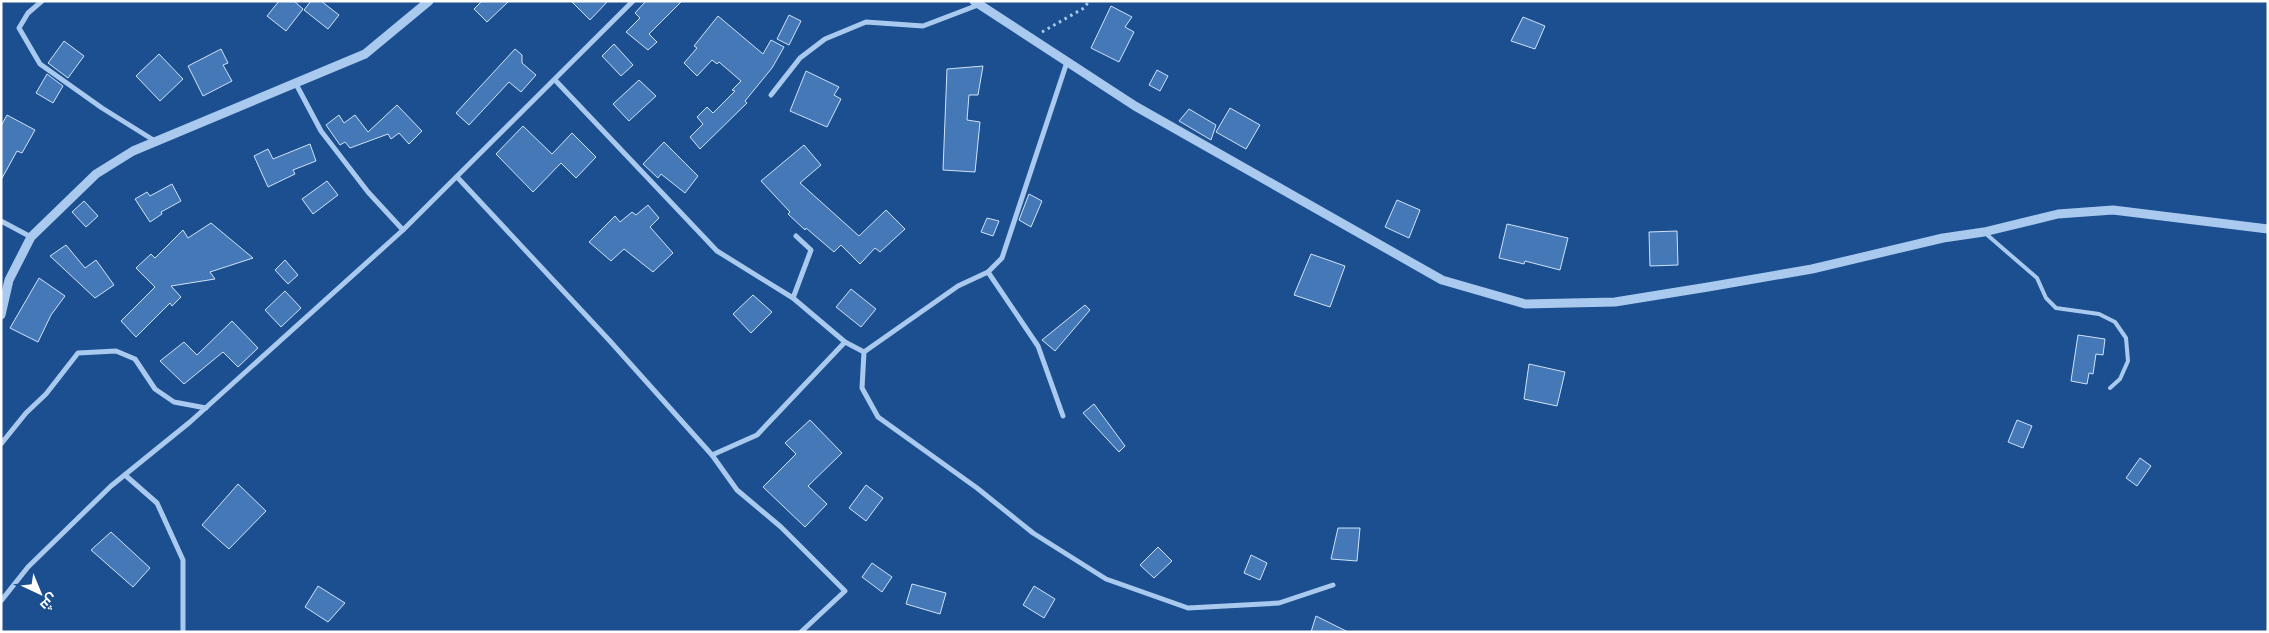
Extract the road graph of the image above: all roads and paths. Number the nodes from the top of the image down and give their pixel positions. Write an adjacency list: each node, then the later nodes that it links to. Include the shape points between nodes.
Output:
1 (42, 1): 11 (street, via 28,13 19,28 40,64)
2 (430, 1): 9 (street, via 365,54)
3 (633, 1): 8 (street)
4 (1089, 1): 6 (path, via 1084,8)
5 (976, 3): 6 (street); 10 (street, via 923,26 866,22 824,40 800,58)
6 (1031, 38): 7 (street)
7 (1068, 62): 16 (street, via 1135,106 1442,280 1525,304 1615,302 1812,269 1943,238); 19 (street, via 1002,258)
8 (555, 80): 12 (street); 20 (street, via 717,250)
9 (296, 84): 11 (street); 15 (street, via 321,131 368,192)
10 (771, 95)
11 (156, 141): 18 (street, via 96,174)
12 (458, 178): 15 (street); 28 (street)
13 (1, 221): 18 (street)
14 (2268, 229): 16 (street, via 2113,210 2058,214)
15 (403, 230): 25 (street)
16 (1984, 232): 24 (lane, via 2037,278 2046,298 2056,308 2099,314 2115,322 2126,338 2128,360 2120,379)
17 (796, 236): 20 (street, via 811,250)
18 (31, 237): 21 (street, via 9,280)
19 (988, 272): 23 (street, via 958,286); 26 (street, via 1038,346)
20 (793, 298): 22 (street)
21 (1, 315)
22 (845, 342): 23 (street); 28 (street, via 757,435)
23 (864, 352): 30 (street, via 862,388 878,417 978,488 1033,533 1106,579 1188,608 1279,603)
24 (2110, 388)
25 (206, 408): 27 (street, via 174,402 156,388 135,359 116,351 78,353); 29 (street)
26 (1062, 416)
27 (1, 444)
28 (712, 455): 33 (street, via 738,490 781,527 845,591)
29 (125, 475): 31 (street, via 28,566); 32 (street, via 157,503 183,560)
30 (1333, 585)
31 (1, 602)
32 (183, 632)
33 (801, 632)

